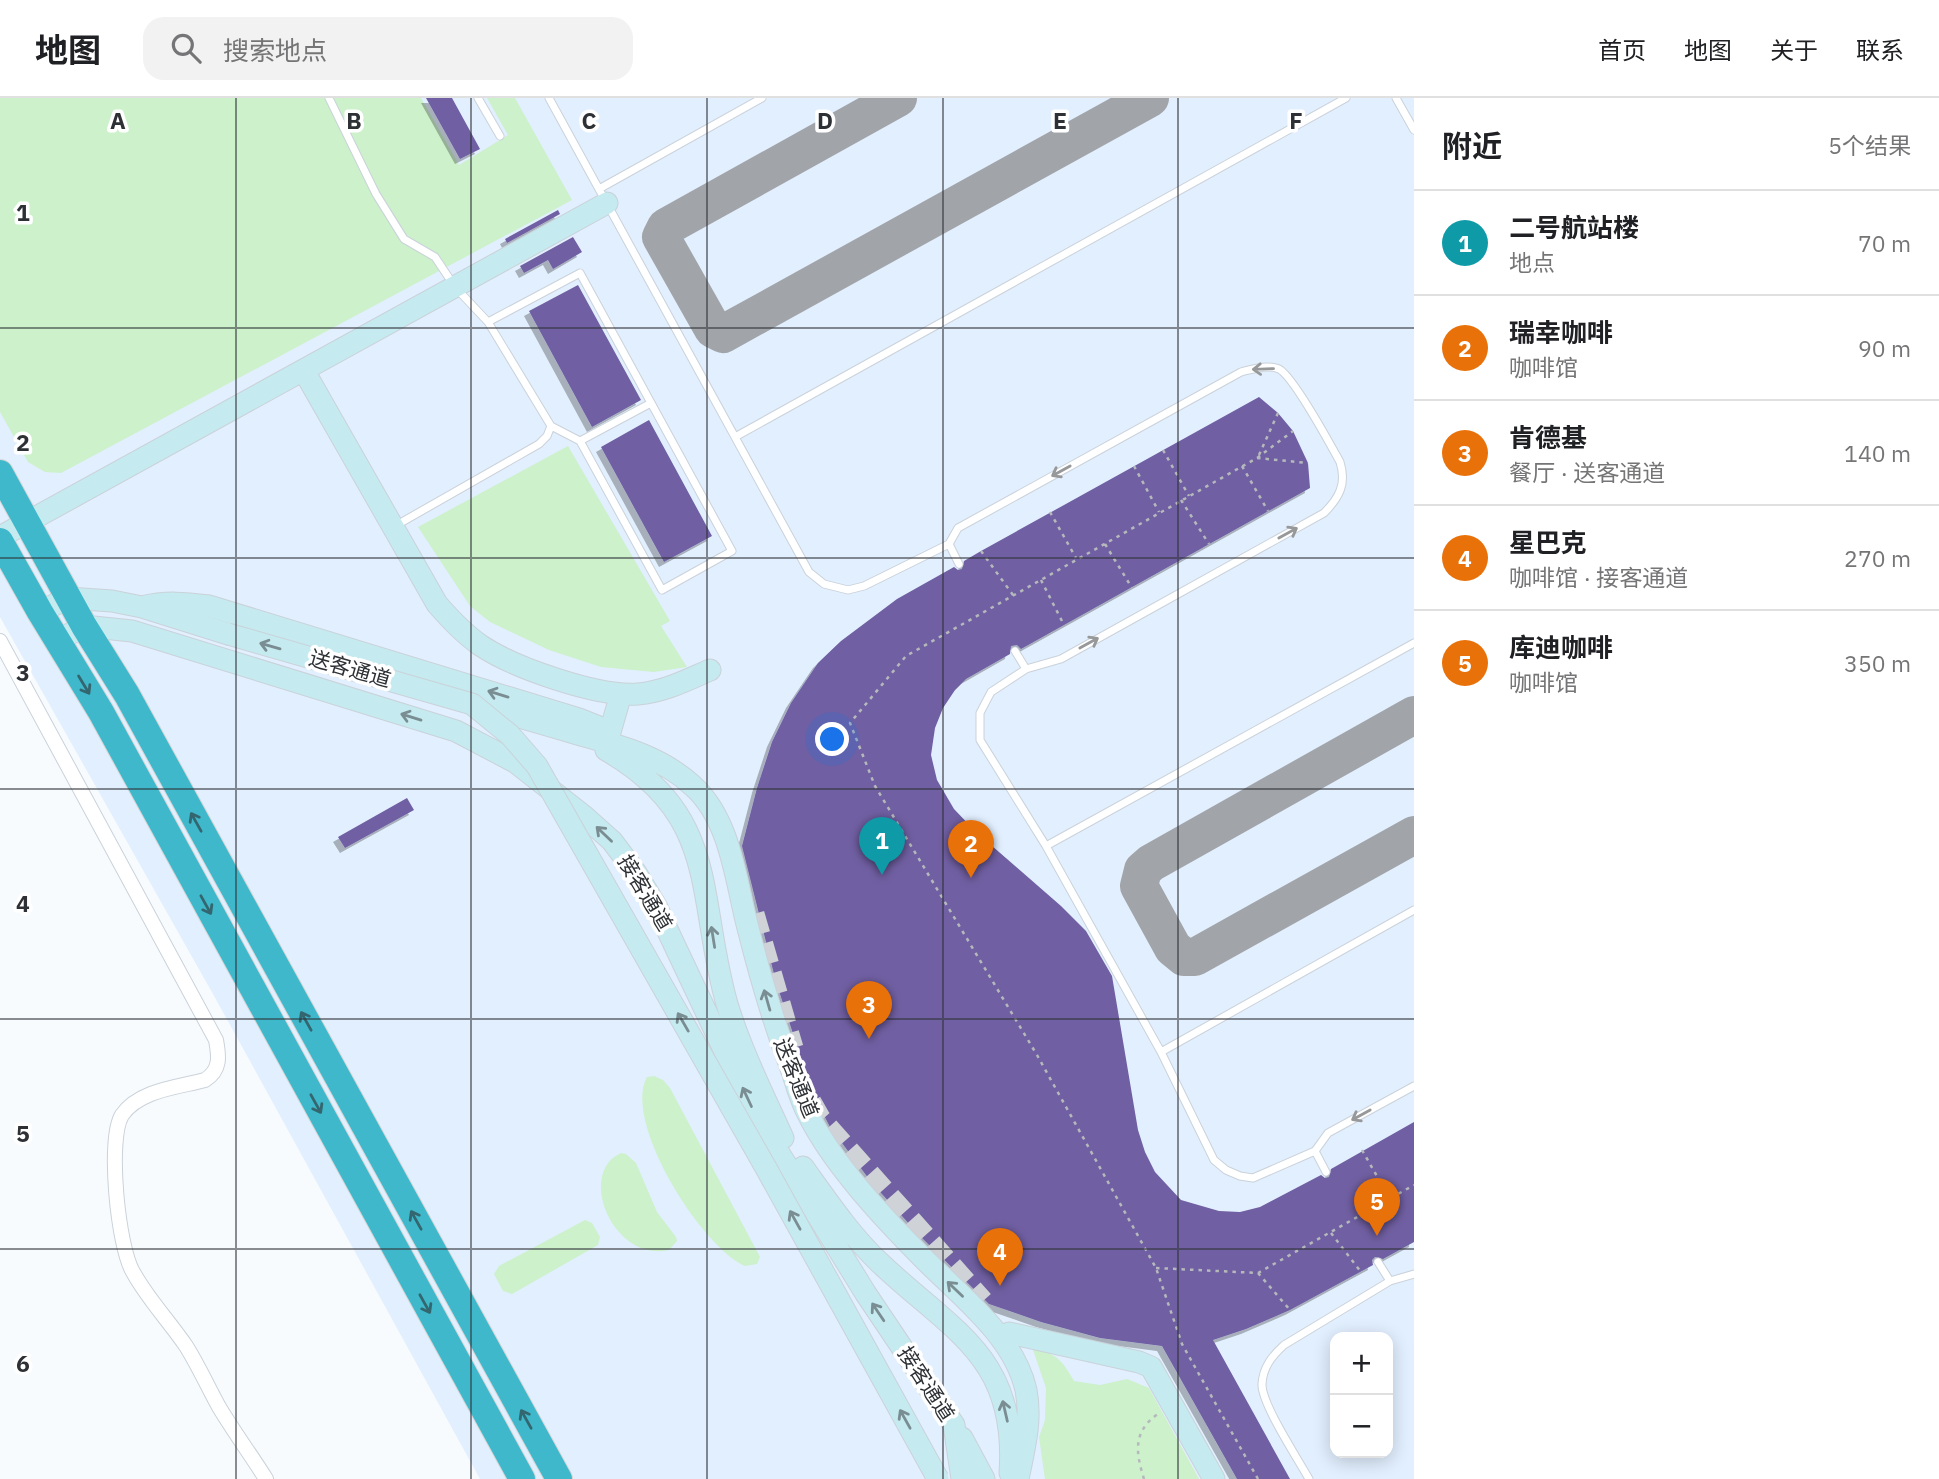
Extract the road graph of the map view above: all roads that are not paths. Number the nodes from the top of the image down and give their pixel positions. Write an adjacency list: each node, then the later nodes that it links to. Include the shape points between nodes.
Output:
1 (329, 98): 10 (lane, via 376,194 404,239 435,257)
2 (478, 98): 8 (lane)
3 (549, 98): 9 (lane)
4 (762, 98): 9 (lane)
5 (1346, 98): 15 (lane)
6 (1396, 98): 7 (lane)
7 (1414, 131)
8 (500, 136)
9 (603, 196): 10 (main road); 15 (lane)
10 (455, 288): 11 (lane); 12 (main road)
11 (488, 322): 13 (lane, via 580,272); 14 (lane)
12 (304, 371): 18 (main road); 19 (main road)
13 (651, 403): 16 (lane); 16 (lane, via 732,551 662,590)
14 (551, 426): 16 (lane); 19 (lane, via 539,444)
15 (735, 438): 21 (lane, via 809,572 824,584 848,590 864,586)
16 (580, 441)
17 (0, 473): 18 (highway)
18 (26, 523): 20 (main road); 23 (highway)
19 (391, 528): 33 (main road, via 437,604 474,640 522,665 581,686)
20 (0, 539): 25 (highway)
21 (949, 544): 22 (lane); 31 (lane, one-way to 21, via 1061,659 1324,513 1337,500 1342,487 1340,462 1293,383 1280,370 1262,367 1241,372 958,528)
22 (959, 564)
23 (68, 598): 24 (main road); 25 (main road); 26 (highway)
24 (142, 607): 34 (main road, 送客通道, one-way to 24, bridge); 35 (main road, one-way to 24, via 209,606 178,601)
25 (40, 612): 28 (highway)
26 (84, 626): 28 (main road); 49 (main road, 接客通道, one-way to 26, via 866,1294 754,1111 656,906 598,828 514,762 456,731 154,637); 52 (highway, one-way to 26, via 134,708)
27 (0, 641): 50 (street, via 216,1040 218,1065 212,1075 147,1096 122,1115 114,1146 119,1216 132,1271 187,1348)
28 (57, 641): 51 (highway, one-way to 51, via 101,712)
29 (1414, 643): 37 (lane)
30 (1016, 651): 31 (lane)
31 (1026, 669): 37 (lane, via 991,692 980,713 980,740)
32 (710, 670): 33 (main road, via 657,691)
33 (621, 694): 35 (main road)
34 (472, 704): 36 (main road, 送客通道); 53 (main road, 送客通道, one-way to 34, bridge, via 537,766 510,735)
35 (610, 732): 38 (main road, via 697,780 721,812)
36 (577, 734): 56 (main road, 送客通道, one-way to 36, via 1007,1416 993,1373 967,1340 877,1261 786,1144 727,1004 704,883 685,824 658,789 634,768); 57 (main road, 送客通道, one-way to 36, via 1027,1434 1022,1379 994,1330 852,1179 807,1113 774,1025 734,870 713,811 694,786 654,759)
37 (1046, 846): 40 (lane)
38 (740, 864)
39 (1414, 910): 40 (lane)
40 (1161, 1052): 42 (lane, via 1214,1160 1226,1170 1253,1178)
41 (1414, 1086): 42 (lane, one-way to 42, via 1328,1133)
42 (1315, 1152): 43 (lane)
43 (1326, 1172)
44 (1378, 1262): 46 (lane)
45 (1414, 1274): 46 (lane)
46 (1390, 1281): 60 (lane, via 1283,1346 1268,1364 1262,1385 1267,1403)
47 (983, 1301): 48 (main road)
48 (1009, 1333): 58 (main road, via 1033,1387); 59 (main road, via 1150,1366)
49 (954, 1424): 54 (main road, 接客通道); 55 (main road)
50 (266, 1479)
51 (522, 1479)
52 (559, 1479)
53 (938, 1479)
54 (962, 1479)
55 (984, 1479)
56 (1009, 1479)
57 (1017, 1479)
58 (1033, 1479)
59 (1214, 1479)
60 (1309, 1479)

